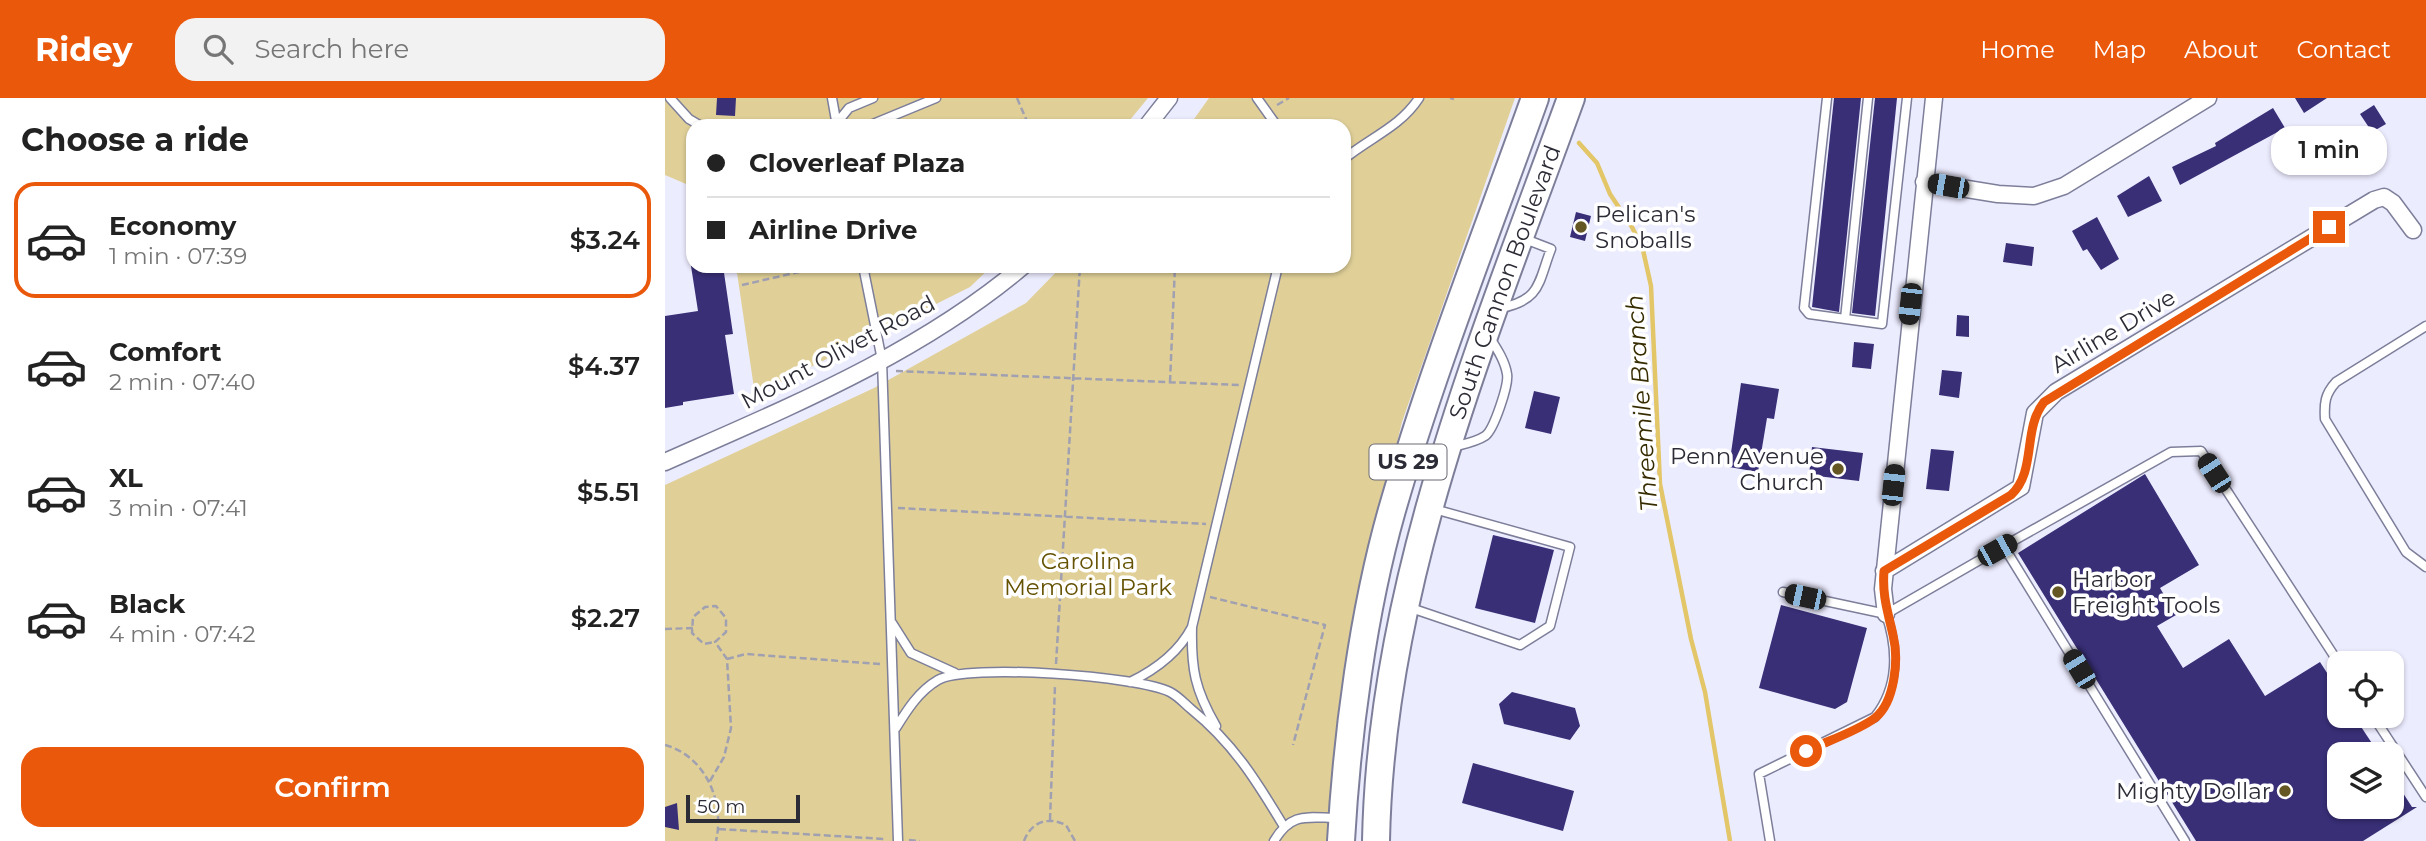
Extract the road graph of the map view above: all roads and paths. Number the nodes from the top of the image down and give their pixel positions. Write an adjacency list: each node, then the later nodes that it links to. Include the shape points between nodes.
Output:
1 (670, 98): 18 (lane)
2 (832, 98): 19 (lane)
3 (873, 98): 20 (lane, via 849,108)
4 (936, 98): 21 (lane)
5 (1017, 98): 22 (path)
6 (1169, 98): 23 (street)
7 (1257, 98): 17 (lane)
8 (1289, 98): 17 (path)
9 (1419, 98): 25 (lane, via 1398,124)
10 (1535, 98): 76 (main road, South Cannon Boulevard / US 29, via 1392,511 1351,726)
11 (1571, 98): 36 (main road, South Cannon Boulevard / US 29)
12 (1827, 98): 35 (lane, via 1804,308 1809,314)
13 (1868, 98): 35 (lane)
14 (1907, 98): 35 (lane, via 1882,324)
15 (1934, 98): 26 (street)
16 (2208, 98): 26 (street, via 2064,186 2035,196)
17 (1266, 111): 24 (lane)
18 (689, 119)
19 (835, 119)
20 (841, 119)
21 (885, 119)
22 (1026, 119)
23 (1152, 119)
24 (1272, 119)
25 (1351, 153)
26 (1924, 182): 50 (street)
27 (2413, 230): 50 (street, Airline Drive, via 2393,203 2385,197 2374,200 2056,392 2035,413 2021,486)
28 (794, 273): 34 (path)
29 (864, 273): 38 (lane)
30 (1013, 273): 38 (street, Mount Olivet Road)
31 (1080, 273): 39 (path)
32 (1175, 273): 40 (path)
33 (1276, 273): 41 (lane)
34 (742, 285)
35 (1845, 319)
36 (1490, 321): 42 (main road, South Cannon Boulevard / US 29); 42 (lane, via 1508,377 1493,427 1475,441)
37 (2426, 326): 49 (lane, via 2336,382 2324,404 2325,419 2398,541)
38 (882, 365): 39 (path); 43 (street, Mount Olivet Road); 44 (lane)
39 (1074, 378): 40 (path); 46 (path)
40 (1170, 382): 41 (path)
41 (1249, 386): 47 (lane)
42 (1447, 448): 45 (main road, South Cannon Boulevard / US 29)
43 (665, 462)
44 (887, 508): 46 (path); 55 (lane)
45 (1429, 508): 53 (main road, South Cannon Boulevard / US 29); 53 (lane, via 1570,548 1550,626 1520,645)
46 (1066, 517): 47 (path); 64 (path)
47 (1217, 524): 52 (lane)
48 (1997, 550): 54 (lane); 60 (lane, via 2171,452 2201,452); 85 (lane, via 2009,555)
49 (2426, 567)
50 (1884, 571): 54 (street)
51 (1783, 592): 54 (lane)
52 (1200, 595): 56 (lane); 69 (path, via 1325,625)
53 (1405, 606): 83 (main road, South Cannon Boulevard / US 29, via 1381,767)
54 (1886, 614): 84 (lane, via 1895,652 1892,684 1875,718 1759,774)
55 (891, 621): 62 (lane); 63 (lane, via 911,653)
56 (1192, 627): 65 (lane, via 1184,643); 68 (lane, via 1192,663 1199,696)
57 (692, 628): 58 (path); 59 (path, via 704,643); 59 (path, via 693,617 705,607 716,606 726,618 726,632)
58 (665, 629)
59 (715, 642): 61 (path)
60 (2331, 651)
61 (727, 659): 62 (path, via 746,654); 71 (path, via 731,728 724,757)
62 (893, 664): 67 (lane)
63 (955, 673): 64 (lane); 67 (lane, via 926,690)
64 (1055, 674): 65 (lane); 73 (path)
65 (1131, 682): 68 (lane, via 1170,692)
66 (2381, 728): 72 (lane)
67 (895, 729): 77 (lane)
68 (1220, 733): 74 (lane, via 1255,777)
69 (1293, 745)
70 (665, 746): 71 (path, via 692,760)
71 (710, 781): 75 (path)
72 (2426, 797)
73 (1050, 820): 80 (path, via 1034,825); 81 (path, via 1066,825)
74 (1283, 825): 76 (lane, via 1297,817); 82 (lane)
75 (719, 829): 77 (path); 78 (path)
76 (1342, 830)
77 (898, 840): 79 (path)
78 (716, 841)
79 (920, 841)
80 (1024, 841)
81 (1075, 841)
82 (1274, 841)
83 (1376, 841)
84 (1770, 841)
85 (2185, 841)

